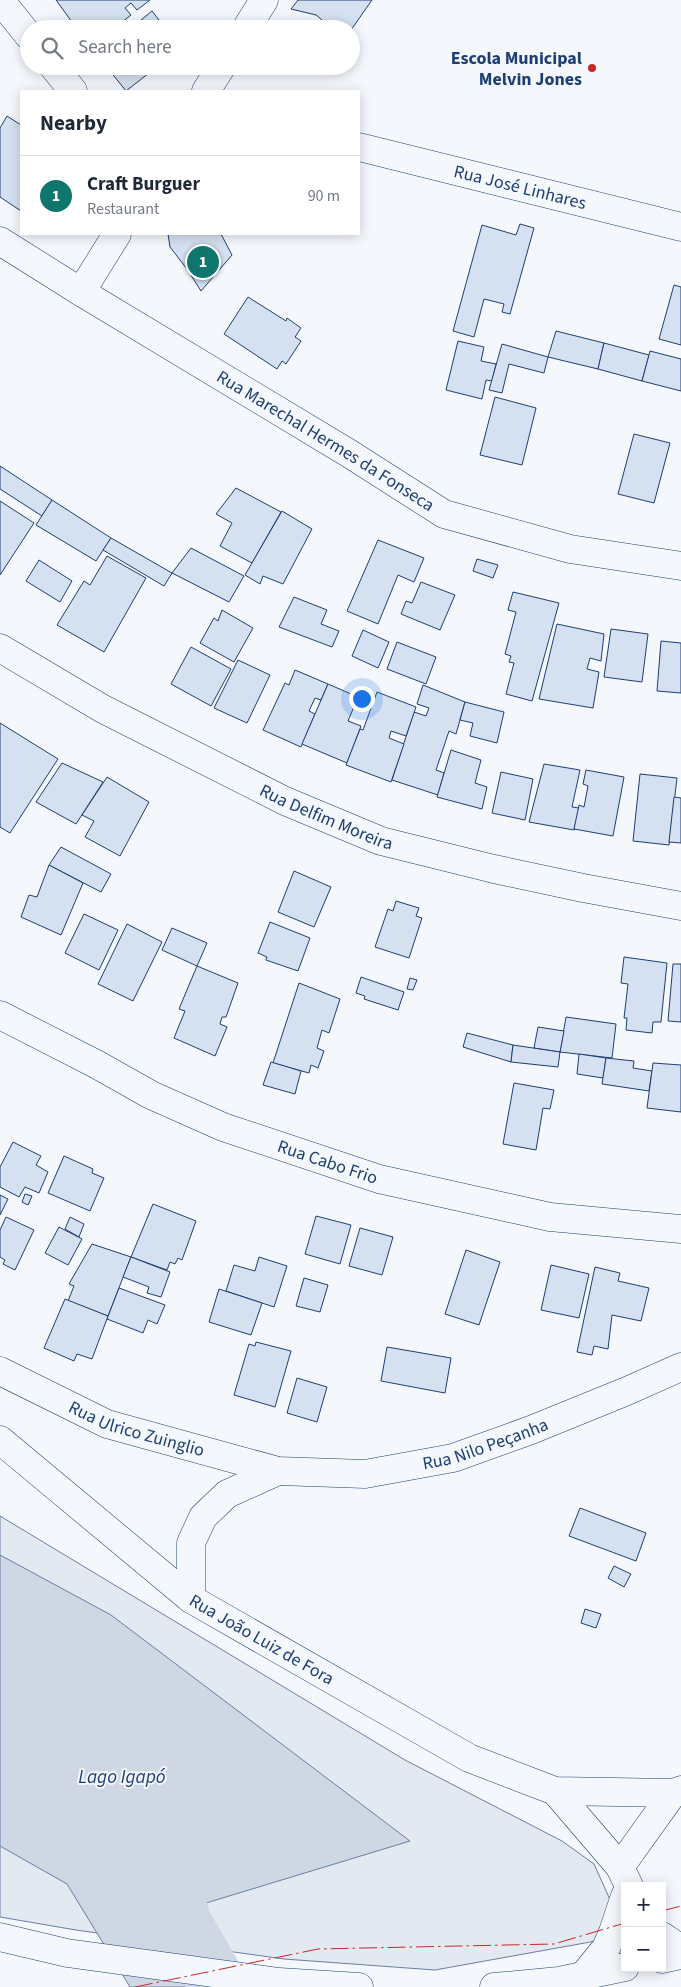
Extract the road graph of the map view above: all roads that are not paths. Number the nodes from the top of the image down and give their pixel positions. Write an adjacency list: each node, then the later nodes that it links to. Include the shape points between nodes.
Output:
1 (0, 0): 4 (street)
2 (264, 0): 3 (street)
3 (252, 20)
4 (20, 25)
5 (60, 75): 7 (street)
6 (216, 75): 8 (street)
7 (72, 90)
8 (207, 90)
9 (360, 147): 10 (street, Rua José Linhares)
10 (681, 227)
11 (116, 235): 13 (street)
12 (0, 241): 13 (street, Rua Marechal Hermes da Fonseca)
13 (81, 292): 14 (street, Rua Marechal Hermes da Fonseca, via 444,514 570,549)
14 (681, 566)
15 (0, 648): 16 (street, Rua Delfim Moreira, via 103,709 268,792 381,841 574,886)
16 (681, 906)
17 (0, 1015): 18 (street, Rua Cabo Frio, via 151,1095 223,1127 379,1179 550,1217)
18 (681, 1229)
19 (681, 1367): 22 (street, Rua Nilo Peçanha, via 531,1430 453,1458 365,1474)
20 (0, 1372): 22 (street, Rua Ulrico Zuinglio, via 107,1424)
21 (0, 1440): 23 (street, Rua João Luiz de Fora)
22 (278, 1471): 23 (street, via 227,1494 203,1517 191,1543)
23 (191, 1598): 24 (street, Rua João Luiz de Fora, via 469,1758)
24 (555, 1791): 25 (street, Rua João Luiz de Fora); 26 (street, Rua João Luiz de Fora)
25 (677, 1791): 27 (street)
26 (624, 1882)
27 (627, 1882)
28 (621, 1904): 35 (street, via 606,1948)
29 (0, 1937): 36 (street, via 67,1953 279,1982)
30 (666, 1939): 31 (street)
31 (681, 1949)
32 (681, 1955): 33 (street)
33 (666, 1958)
34 (621, 1968): 35 (street)
35 (584, 1975): 37 (street, via 559,1981)
36 (359, 1987)
37 (494, 1987)

